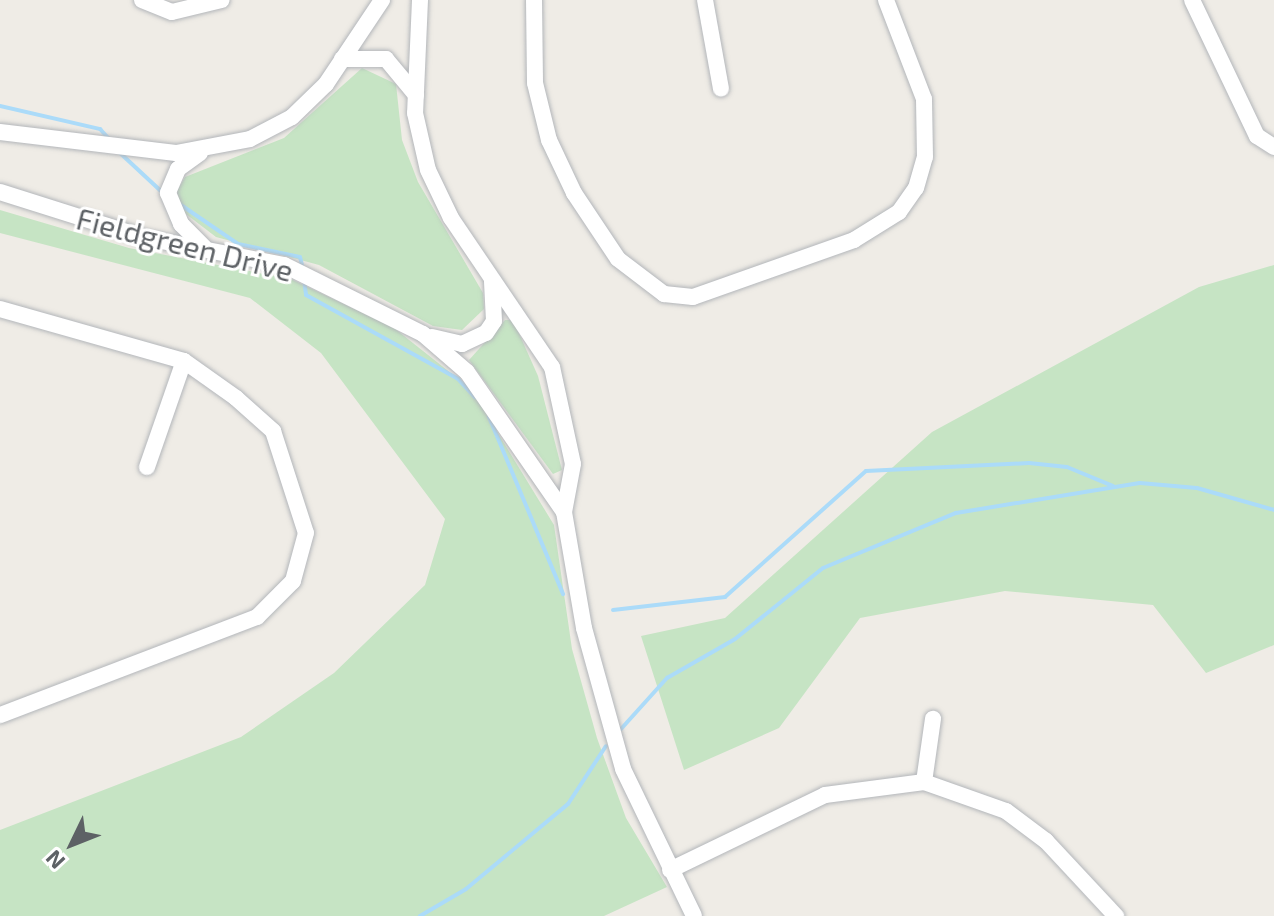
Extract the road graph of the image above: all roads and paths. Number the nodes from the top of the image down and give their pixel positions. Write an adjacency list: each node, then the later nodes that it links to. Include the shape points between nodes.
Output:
1 (142, 0): 2 (street, via 172,12)
2 (222, 0)
3 (382, 0): 9 (street)
4 (420, 0): 11 (street)
5 (534, 0): 7 (street, via 535,83 549,140 574,193 618,259 664,294 693,297 854,240 899,212 916,188 925,157 924,99)
6 (705, 0): 10 (street, via 705,36)
7 (886, 0)
8 (1192, 0): 13 (street, via 1257,136)
9 (342, 59): 11 (street, via 386,59); 14 (street, via 292,117)
10 (721, 89)
11 (416, 96): 17 (street, via 428,170)
12 (0, 132): 14 (street, via 176,153)
13 (1274, 147)
14 (212, 148): 16 (street, via 187,159 168,193 181,224)
15 (0, 192): 16 (street, Fieldgreen Drive, via 127,233)
16 (205, 248): 19 (street, Fieldgreen Drive, via 284,265)
17 (491, 277): 19 (street, via 497,300 486,333 462,344); 22 (street, via 530,326 565,408 573,464)
18 (0, 309): 20 (street)
19 (423, 334): 22 (street, Fieldgreen Drive, via 467,372)
20 (184, 361): 21 (street); 23 (street, via 273,431 306,533 293,581 257,617)
21 (147, 467)
22 (564, 512): 26 (street, Fieldgreen Drive, via 604,705 647,830)
23 (0, 715)
24 (933, 719): 25 (street)
25 (924, 782): 26 (street, via 825,795); 28 (street, via 1006,811 1046,841)
26 (670, 870): 27 (street, Fieldgreen Drive)
27 (694, 916)
28 (1116, 916)

